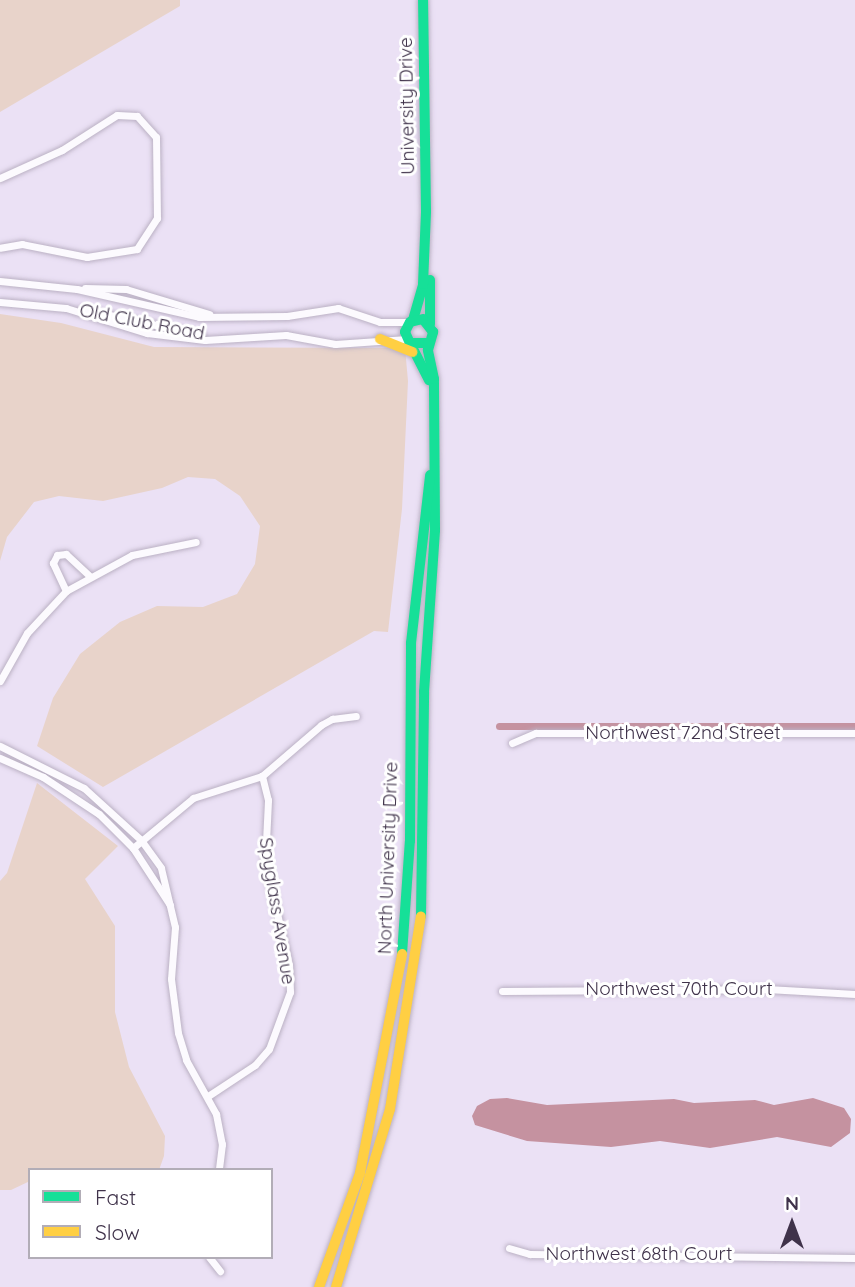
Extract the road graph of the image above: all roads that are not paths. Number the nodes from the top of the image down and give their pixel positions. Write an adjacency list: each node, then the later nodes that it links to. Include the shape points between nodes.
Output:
1 (423, 0): 3 (main road, University Drive)
2 (0, 178): 4 (street, via 62,150 117,115 138,116 156,137 158,218 138,249 87,257 22,244)
3 (426, 211): 13 (main road, University Drive, via 423,284); 14 (main road, University Drive)
4 (0, 248)
5 (0, 281): 6 (street, Old Club Road)
6 (77, 289): 7 (street, Old Club Road); 11 (street, Old Club Road, via 126,289)
7 (112, 296): 10 (street); 11 (street, Old Club Road, via 165,312)
8 (0, 302): 9 (street, Old Club Road)
9 (66, 308): 10 (street, Old Club Road); 16 (street, Old Club Road, via 154,334 205,340)
10 (107, 314): 16 (street, Old Club Road)
11 (218, 316): 12 (street, Old Club Road)
12 (249, 316): 13 (street, Old Club Road, via 338,308 380,322); 15 (street)
13 (411, 321): 14 (main road); 18 (main road, University Drive)
14 (430, 324): 19 (main road, University Drive)
15 (248, 335): 16 (street, Old Club Road); 17 (street, Old Club Road, via 286,334 334,344)
16 (219, 337)
17 (380, 339): 18 (street, Old Club Road); 20 (main road)
18 (408, 341): 19 (main road); 20 (main road)
19 (429, 343): 21 (main road)
20 (418, 356): 21 (main road)
21 (432, 391): 22 (main road, North University Drive)
22 (432, 462): 39 (main road, North University Drive, via 411,643 405,920); 40 (main road, North University Drive, via 435,530 424,692 421,919)
23 (196, 541): 24 (street, via 132,555)
24 (90, 576): 25 (street); 25 (street, via 66,554 57,555 53,563)
25 (66, 591): 26 (street, via 27,633)
26 (0, 681)
27 (356, 716): 32 (street, via 321,725)
28 (855, 733): 29 (street, Northwest 72nd Street, via 536,733)
29 (512, 743)
30 (0, 746): 33 (street, via 84,788)
31 (0, 758): 34 (street, via 76,796)
32 (262, 776): 33 (street, via 193,798); 38 (street, Spyglass Avenue, via 268,800 265,862 289,965 290,992 270,1049 255,1065)
33 (141, 840): 34 (street); 35 (street, via 162,868)
34 (133, 848): 35 (street)
35 (171, 907): 38 (street, via 175,927 171,979 178,1033 186,1060)
36 (502, 992): 37 (street, Northwest 70th Court, via 767,989)
37 (855, 994)
38 (208, 1096): 41 (street, via 220,1129)
39 (376, 1105): 40 (main road); 46 (main road, North University Drive, via 359,1173)
40 (390, 1109): 47 (main road, North University Drive)
41 (219, 1168)
42 (509, 1248): 43 (street, Northwest 68th Court, via 530,1254)
43 (855, 1258)
44 (211, 1259): 45 (street)
45 (220, 1271)
46 (319, 1287)
47 (336, 1287)

